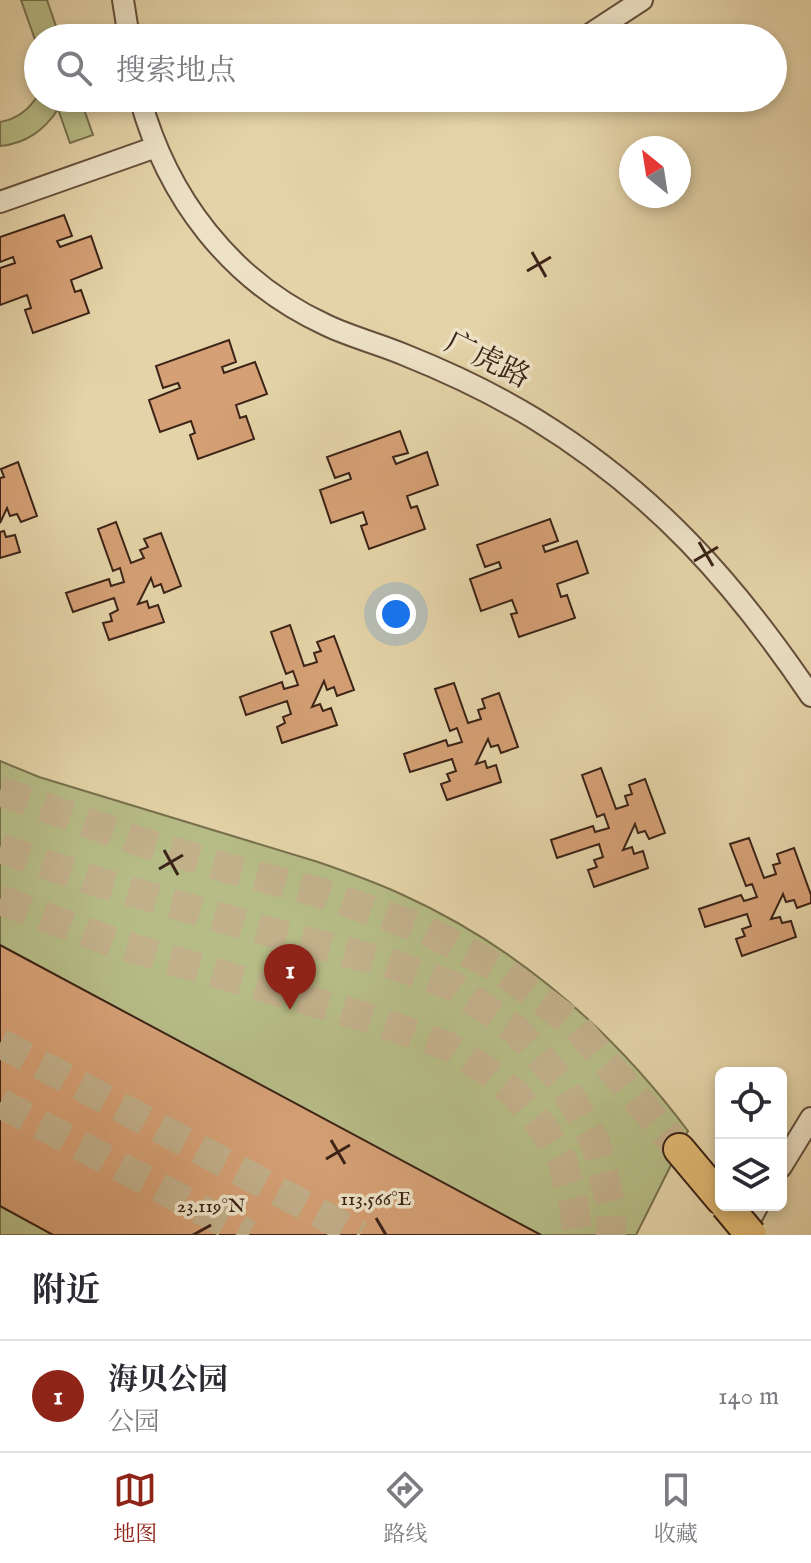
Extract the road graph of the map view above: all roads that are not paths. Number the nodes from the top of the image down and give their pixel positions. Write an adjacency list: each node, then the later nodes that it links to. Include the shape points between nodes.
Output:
1 (123, 0): 3 (street)
2 (642, 0): 4 (street)
3 (127, 24)
4 (605, 24)
5 (145, 112): 6 (street, 广虎路)
6 (156, 147): 7 (street); 8 (street, 广虎路, via 171,180 211,238 263,287 324,324 491,394 575,445 652,505 722,578)
7 (0, 202)
8 (811, 696)
9 (811, 1118): 11 (street)
10 (679, 1149): 12 (highway)
11 (787, 1157)
12 (715, 1192)
13 (731, 1211): 16 (highway, bridge)
14 (755, 1211): 15 (street)
15 (742, 1235)
16 (751, 1235)

